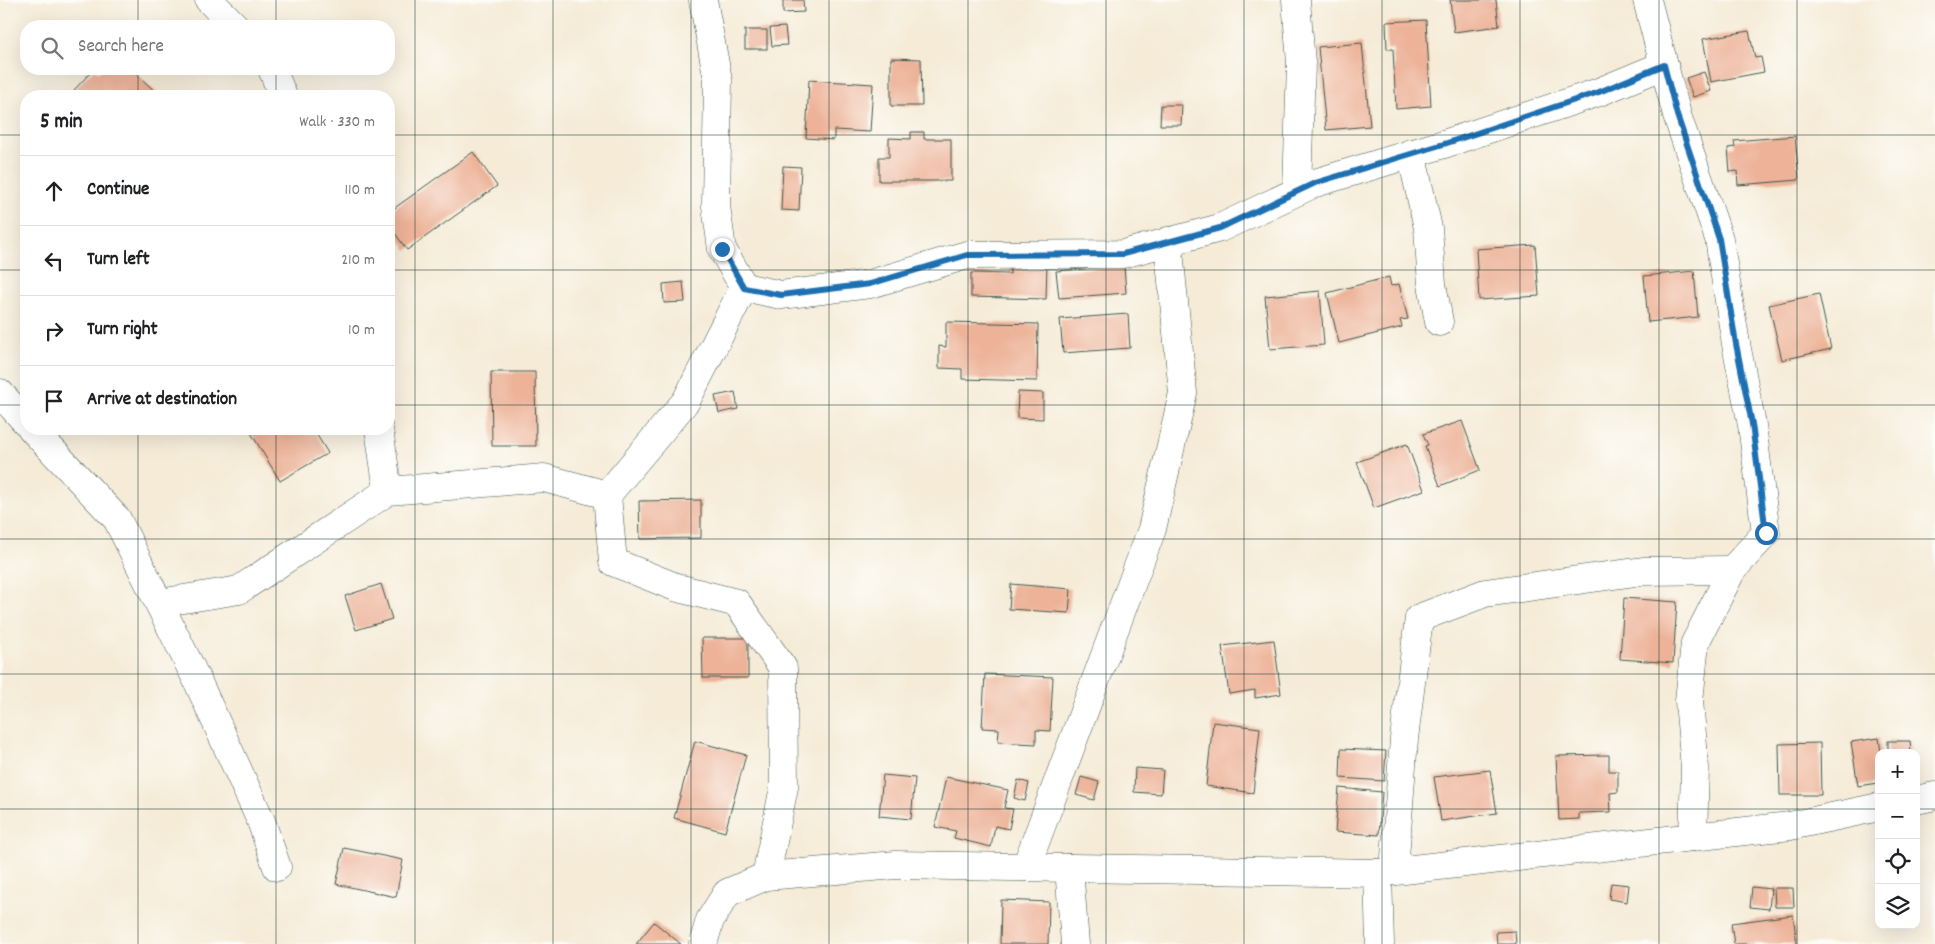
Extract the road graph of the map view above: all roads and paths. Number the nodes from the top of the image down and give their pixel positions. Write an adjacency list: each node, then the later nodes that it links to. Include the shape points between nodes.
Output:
1 (209, 0): 5 (street)
2 (702, 0): 12 (street, via 718,80 716,206 722,249)
3 (1296, 0): 10 (street, via 1301,63)
4 (1646, 0): 6 (street)
5 (229, 20)
6 (1664, 65): 9 (street, via 1599,92); 20 (street, via 1677,115 1719,239 1753,434 1766,533)
7 (274, 75): 8 (street)
8 (281, 90)
9 (1411, 154): 10 (street); 13 (street, via 1428,228 1432,284)
10 (1297, 191): 11 (street, via 1220,228)
11 (1168, 242): 12 (street, via 1123,254 967,255 870,284 781,295); 27 (street, via 1184,393 1152,529)
12 (744, 288): 19 (street, via 686,401)
13 (1439, 322)
14 (0, 393): 15 (street)
15 (20, 415)
16 (38, 435): 21 (street, via 118,519)
17 (380, 435): 18 (street)
18 (388, 491): 19 (street, via 544,478); 21 (street, via 240,590)
19 (607, 495): 30 (street, via 613,562 678,588 737,603 783,668 784,787)
20 (1732, 570): 25 (street, via 1695,643 1689,701 1694,768); 29 (street, via 1643,571 1486,593 1419,618)
21 (159, 603): 26 (street, via 261,820)
22 (1935, 796): 23 (street)
23 (1920, 799)
24 (1875, 808): 25 (street, via 1790,826)
25 (1693, 837): 29 (street)
26 (277, 867)
27 (1026, 867): 28 (street); 30 (street, via 896,865)
28 (1069, 868): 29 (street); 32 (street)
29 (1386, 872): 33 (street)
30 (766, 876): 31 (street, via 727,893 710,920)
31 (703, 944)
32 (1075, 944)
33 (1380, 944)

